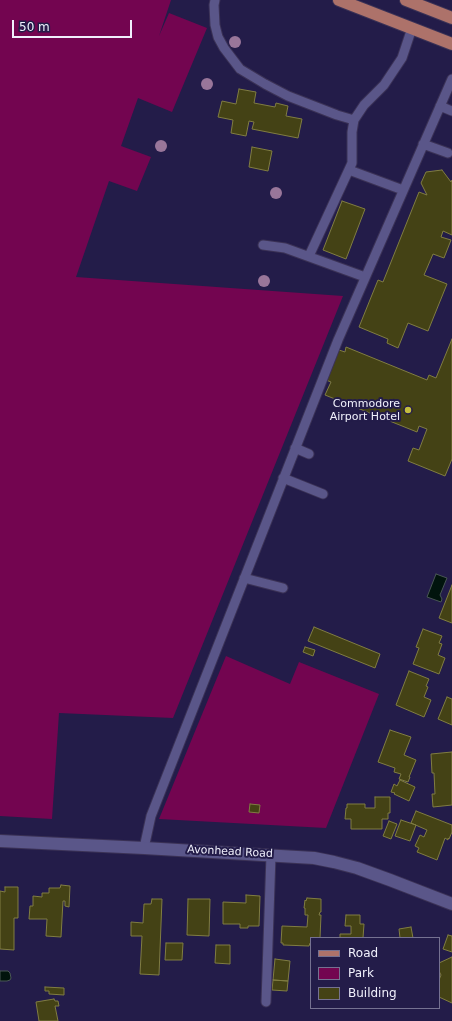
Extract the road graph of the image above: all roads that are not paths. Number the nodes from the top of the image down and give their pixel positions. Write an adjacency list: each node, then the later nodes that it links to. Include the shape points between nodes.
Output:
1 (215, 0): 10 (lane, via 215,25 218,37 240,69 288,96)
2 (339, 0): 5 (main road)
3 (406, 0): 4 (main road)
4 (452, 18)
5 (412, 28): 6 (main road); 10 (lane, via 402,58 384,85 364,105)
6 (452, 44)
7 (452, 79): 8 (lane)
8 (440, 106): 9 (lane); 11 (lane)
9 (452, 111)
10 (354, 120): 13 (lane, via 352,163)
11 (423, 144): 12 (lane); 14 (lane)
12 (448, 153)
13 (349, 170): 14 (lane); 16 (lane)
14 (403, 190): 17 (lane)
15 (263, 245): 16 (lane, via 285,248)
16 (309, 256): 17 (lane)
17 (365, 277): 18 (lane)
18 (295, 448): 19 (lane); 20 (lane)
19 (308, 454)
20 (283, 478): 21 (lane); 22 (lane)
21 (323, 494)
22 (244, 578): 23 (lane); 25 (lane, via 151,816)
23 (283, 588)
24 (0, 841): 25 (street, Avonhead Road)
25 (144, 848): 26 (street, Avonhead Road)
26 (271, 855): 27 (street, Avonhead Road, via 334,862); 28 (lane)
27 (452, 904)
28 (266, 1002)

